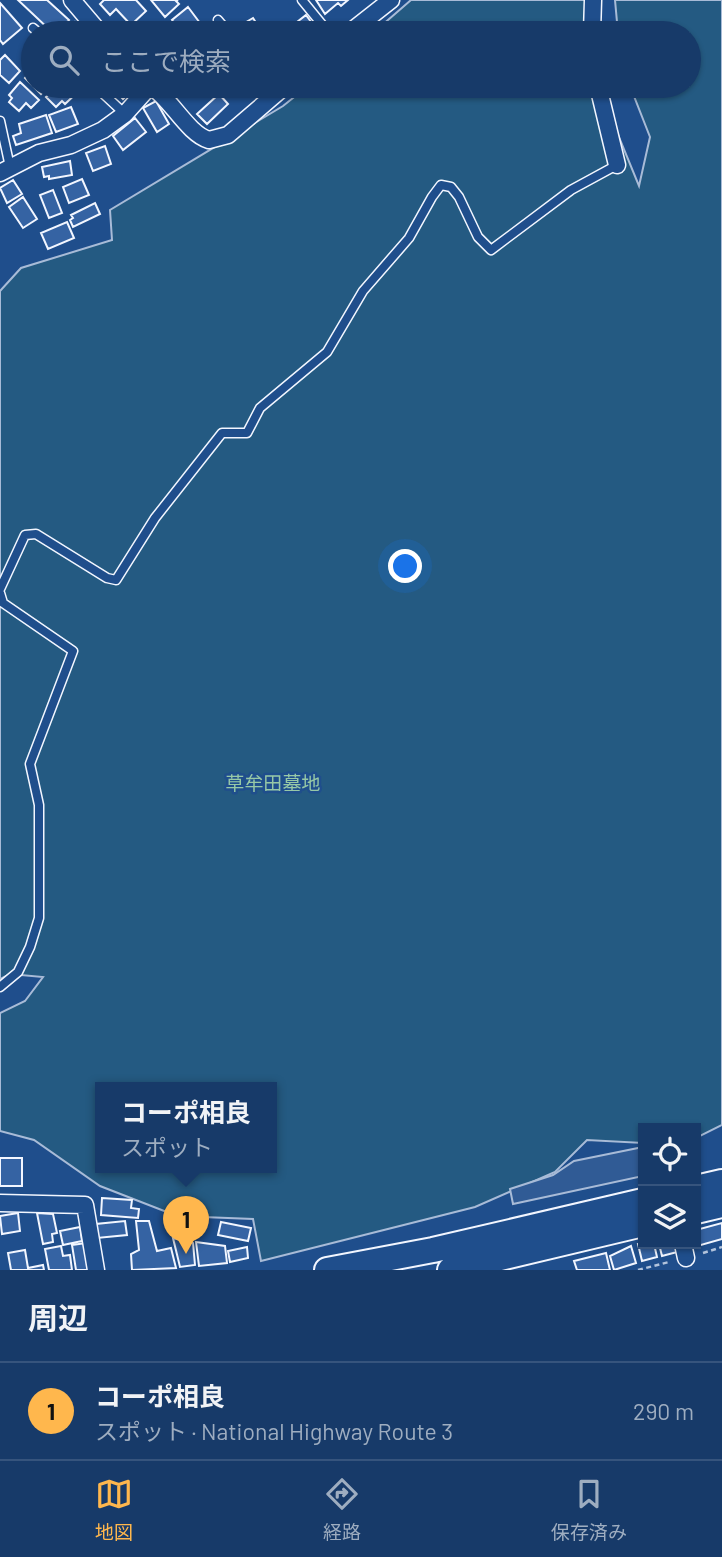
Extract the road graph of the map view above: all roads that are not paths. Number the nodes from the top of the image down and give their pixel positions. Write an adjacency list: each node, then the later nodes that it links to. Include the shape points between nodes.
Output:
1 (72, 0): 5 (street)
2 (302, 0): 6 (lane)
3 (391, 0): 7 (street)
4 (593, 0): 8 (street)
5 (90, 21)
6 (319, 21)
7 (364, 21)
8 (592, 21)
9 (108, 98): 14 (lane)
10 (139, 98): 14 (street)
11 (166, 98): 12 (street, via 196,133 209,140 228,135)
12 (267, 98)
13 (600, 98): 16 (street)
14 (125, 114): 17 (street, via 71,145 39,153)
15 (0, 121): 17 (lane)
16 (617, 164): 18 (lane, via 572,190 491,250 478,237 459,197 451,187 441,185 409,238 363,291 327,352 260,408 247,433 222,433 155,518 116,580 36,534 25,535)
17 (5, 170)
18 (0, 591): 19 (lane, via 3,603 74,650 30,764 39,805 39,918 18,972)
19 (0, 987)
20 (722, 1182): 21 (highway)
21 (701, 1187)
22 (638, 1202): 28 (highway)
23 (0, 1203): 27 (street, via 85,1205)
24 (722, 1205): 25 (highway)
25 (701, 1210)
26 (638, 1225): 29 (highway)
27 (96, 1270)
28 (327, 1270)
29 (450, 1270)

